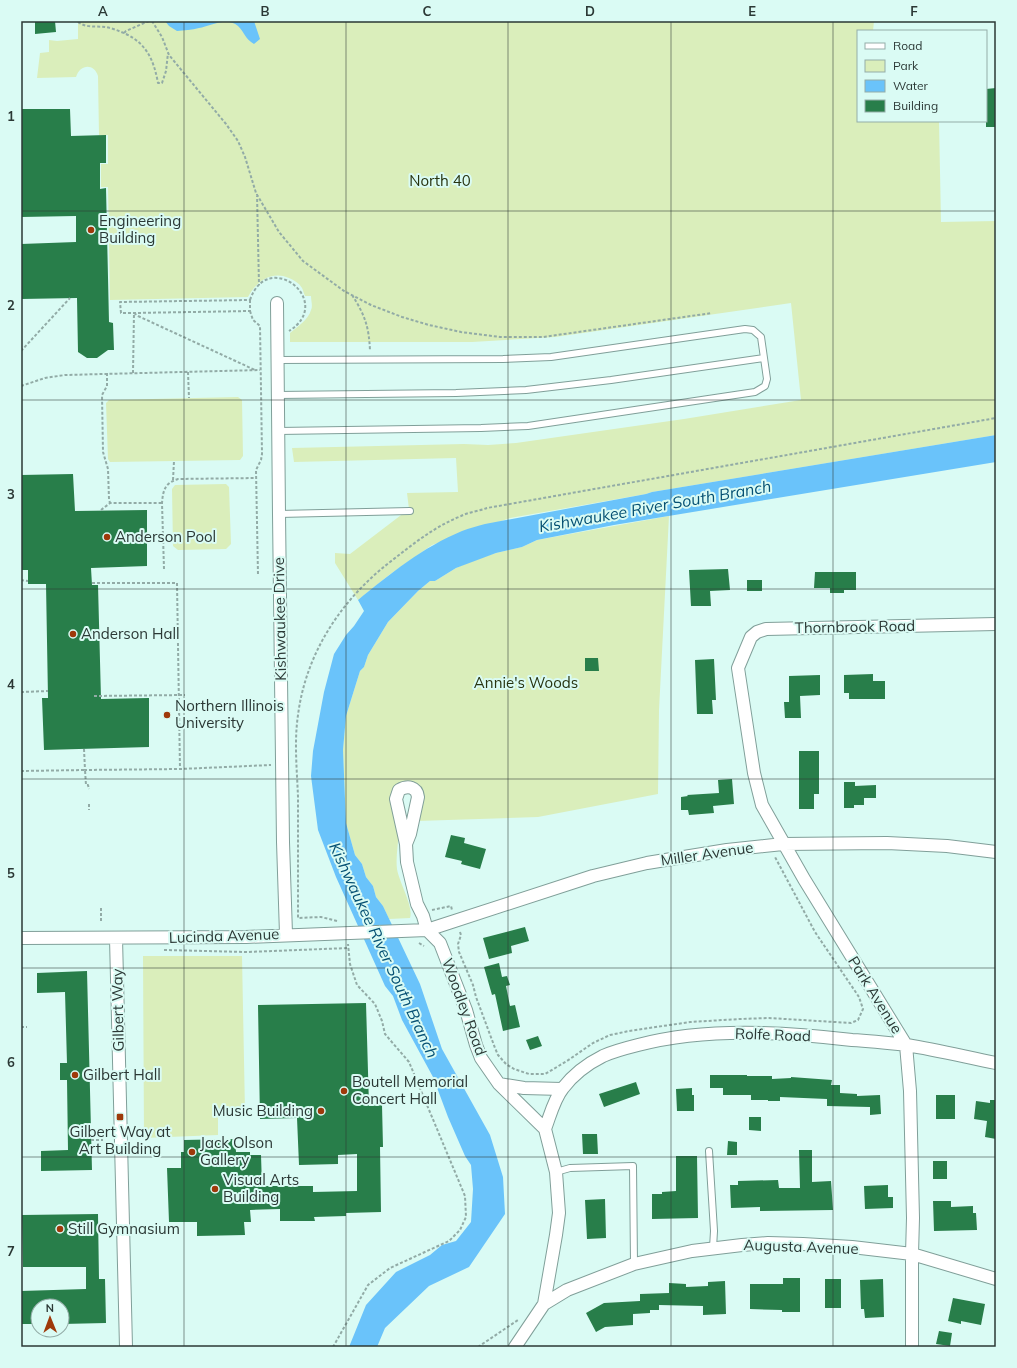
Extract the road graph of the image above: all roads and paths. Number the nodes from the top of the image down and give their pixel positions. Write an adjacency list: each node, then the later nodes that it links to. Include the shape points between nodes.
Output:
1 (149, 21): 4 (path)
2 (152, 21): 5 (path)
3 (78, 22): 4 (path, via 83,26 107,27)
4 (124, 33): 5 (path, via 146,49 153,62 158,83 162,84 164,78)
5 (168, 52): 6 (path, via 238,141)
6 (256, 193): 7 (path); 8 (path, via 279,232 304,262)
7 (259, 285)
8 (351, 294): 12 (path, via 371,305 429,326 500,337 543,337); 16 (path, via 362,311 369,332)
9 (70, 298): 14 (path)
10 (277, 303): 17 (street, Kishwaukee Drive)
11 (250, 311): 13 (path); 13 (path, via 250,300 120,302 121,313); 19 (path, via 253,320 260,326)
12 (712, 313)
13 (134, 314): 18 (path); 21 (path)
14 (21, 351)
15 (764, 358): 16 (lane, via 761,337 753,330 745,329 551,357); 24 (lane, via 526,390); 27 (lane, via 766,386 747,394 528,426)
16 (370, 359): 17 (lane)
17 (277, 360): 24 (street, Kishwaukee Drive)
18 (256, 370): 19 (path); 20 (path)
19 (260, 370): 29 (path, via 262,454)
20 (188, 372): 21 (path); 25 (path)
21 (133, 373): 22 (path)
22 (108, 374): 23 (path, via 65,375); 31 (path, via 107,386 102,395 103,452 108,469)
23 (21, 386)
24 (277, 395): 27 (street, Kishwaukee Drive)
25 (189, 398)
26 (996, 418): 65 (path, via 487,508 462,515 440,526 385,566 344,607 320,643 306,679 297,716 298,918 321,917 344,923)
27 (278, 431): 35 (street, Kishwaukee Drive)
28 (174, 461): 30 (path)
29 (256, 478): 30 (path); 37 (path)
30 (173, 480): 32 (path, via 166,485)
31 (110, 503): 32 (path); 33 (path)
32 (162, 503): 36 (path)
33 (100, 510)
34 (410, 511): 35 (lane)
35 (278, 514): 49 (street, Kishwaukee Drive)
36 (164, 569)
37 (258, 575)
38 (21, 580): 39 (path)
39 (28, 581)
40 (92, 583): 45 (path, via 177,583)
41 (996, 624): 42 (street, Thornbrook Road, via 766,629 750,636)
42 (738, 668): 57 (street, Park Avenue, via 754,773 762,804)
43 (48, 691): 44 (path)
44 (21, 692)
45 (179, 695): 46 (path); 47 (path); 50 (path)
46 (185, 695)
47 (94, 696)
48 (84, 749): 51 (path)
49 (282, 764): 50 (path); 66 (street, Kishwaukee Drive)
50 (180, 769): 51 (path)
51 (85, 770): 52 (path); 53 (path, via 85,782)
52 (21, 771)
53 (89, 789)
54 (89, 804): 55 (path)
55 (90, 810)
56 (406, 844): 61 (street, via 411,881)
57 (783, 844): 58 (street, Miller Avenue, via 887,843 948,846); 62 (street, Miller Avenue, via 647,863 578,881); 73 (street, Park Avenue)
58 (996, 852)
59 (775, 856): 62 (path, via 815,932 859,997 863,1010 858,1020 851,1023 769,1018 713,1020 654,1027 610,1035 592,1043 545,1074 522,1073 506,1064 498,1055 474,985 459,952 461,935)
60 (101, 908): 63 (path)
61 (421, 912): 62 (path, via 451,906); 64 (street)
62 (456, 920): 64 (street, Miller Avenue)
63 (101, 921)
64 (427, 930): 65 (street, Lucinda Avenue); 75 (street, Woodley Road, via 440,942 466,1010 478,1052)
65 (349, 932): 66 (street, Lucinda Avenue); 69 (path)
66 (286, 934): 68 (street, Lucinda Avenue)
67 (21, 938): 68 (street, Lucinda Avenue)
68 (116, 938): 88 (street, Gilbert Way)
69 (349, 948): 70 (path, via 247,952); 89 (path, via 350,964 357,985 375,1004 384,1034 409,1062 465,1196 466,1217 460,1230 449,1241 390,1268 368,1285)
70 (157, 950)
71 (21, 1027): 72 (path)
72 (27, 1027)
73 (906, 1045): 74 (street, Rolfe Road); 76 (street, Rolfe Road, via 787,1034 723,1034 674,1038 603,1056 575,1075); 83 (street, Park Avenue, via 910,1091)
74 (996, 1063)
75 (499, 1084): 76 (street, via 524,1088); 77 (street, Woodley Road)
76 (562, 1088): 77 (street, Rolfe Road)
77 (545, 1129): 81 (street)
78 (91, 1140): 79 (path)
79 (103, 1140)
80 (709, 1151): 82 (lane)
81 (556, 1172): 84 (lane, via 570,1168 633,1166); 86 (street, via 559,1213)
82 (713, 1248): 83 (street, Augusta Avenue, via 768,1243 803,1244); 84 (street, Augusta Avenue)
83 (912, 1254): 85 (street, Augusta Avenue); 92 (street, Park Avenue)
84 (634, 1264): 86 (street, Augusta Avenue, via 567,1290)
85 (996, 1279)
86 (544, 1304): 91 (street, Augusta Avenue)
87 (521, 1318): 90 (path)
88 (126, 1347)
89 (333, 1347)
90 (478, 1347)
91 (515, 1347)
92 (912, 1347)

